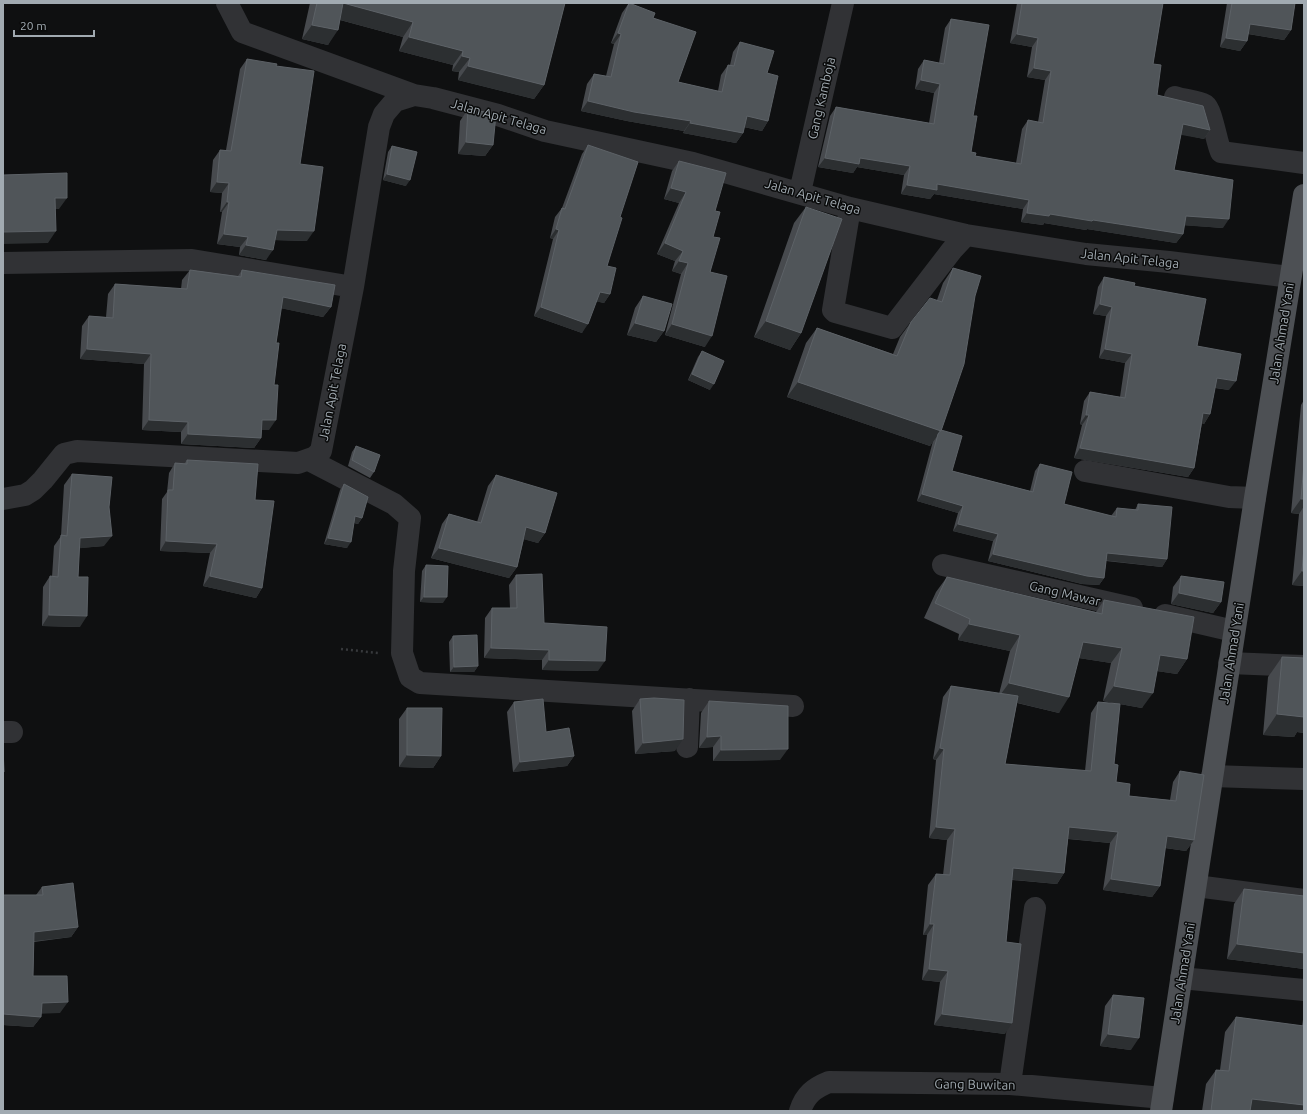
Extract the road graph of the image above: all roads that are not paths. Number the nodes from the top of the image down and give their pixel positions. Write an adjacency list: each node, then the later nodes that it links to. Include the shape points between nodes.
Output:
1 (227, 3): 3 (street, via 242,32)
2 (843, 3): 6 (street, Gang Kamboja)
3 (414, 94): 6 (street, Jalan Apit Telaga, via 498,115 545,131 693,163); 12 (street, Jalan Apit Telaga, via 395,101 384,114 379,127)
4 (1175, 97): 5 (street, via 1204,105 1211,111 1215,139 1221,152)
5 (1304, 164)
6 (800, 192): 8 (street, Jalan Apit Telaga)
7 (1304, 195): 11 (main road, Jalan Ahmad Yani)
8 (850, 208): 9 (street, Jalan Apit Telaga); 9 (street, via 834,310 892,328)
9 (966, 235): 11 (street, Jalan Apit Telaga, via 1086,254)
10 (3, 263): 12 (street, via 192,260)
11 (1290, 277): 15 (main road, Jalan Ahmad Yani)
12 (353, 287): 13 (street, Jalan Apit Telaga, via 321,451)
13 (309, 460): 16 (street, via 290,462 77,451 64,454 29,493); 21 (street, via 394,504 410,518 404,571 402,653 410,676 415,681)
14 (1085, 471): 15 (street, via 1229,497)
15 (1254, 498): 18 (main road, Jalan Ahmad Yani)
16 (3, 500)
17 (943, 565): 18 (street, Gang Mawar)
18 (1234, 631): 19 (main road, Jalan Ahmad Yani)
19 (1229, 663): 20 (street); 24 (main road, Jalan Ahmad Yani)
20 (1304, 666)
21 (689, 699): 22 (street); 23 (street)
22 (793, 706)
23 (687, 747)
24 (1212, 776): 25 (street); 26 (main road, Jalan Ahmad Yani)
25 (1304, 779)
26 (1196, 886): 27 (street); 29 (main road, Jalan Ahmad Yani)
27 (1304, 900)
28 (1035, 908): 31 (street)
29 (1181, 978): 30 (street); 32 (main road, Jalan Ahmad Yani)
30 (1304, 990)
31 (1010, 1084): 32 (street, Gang Buwitan); 33 (street, Gang Buwitan, via 829,1082 816,1088 806,1097)
32 (1162, 1104)
33 (800, 1111)

